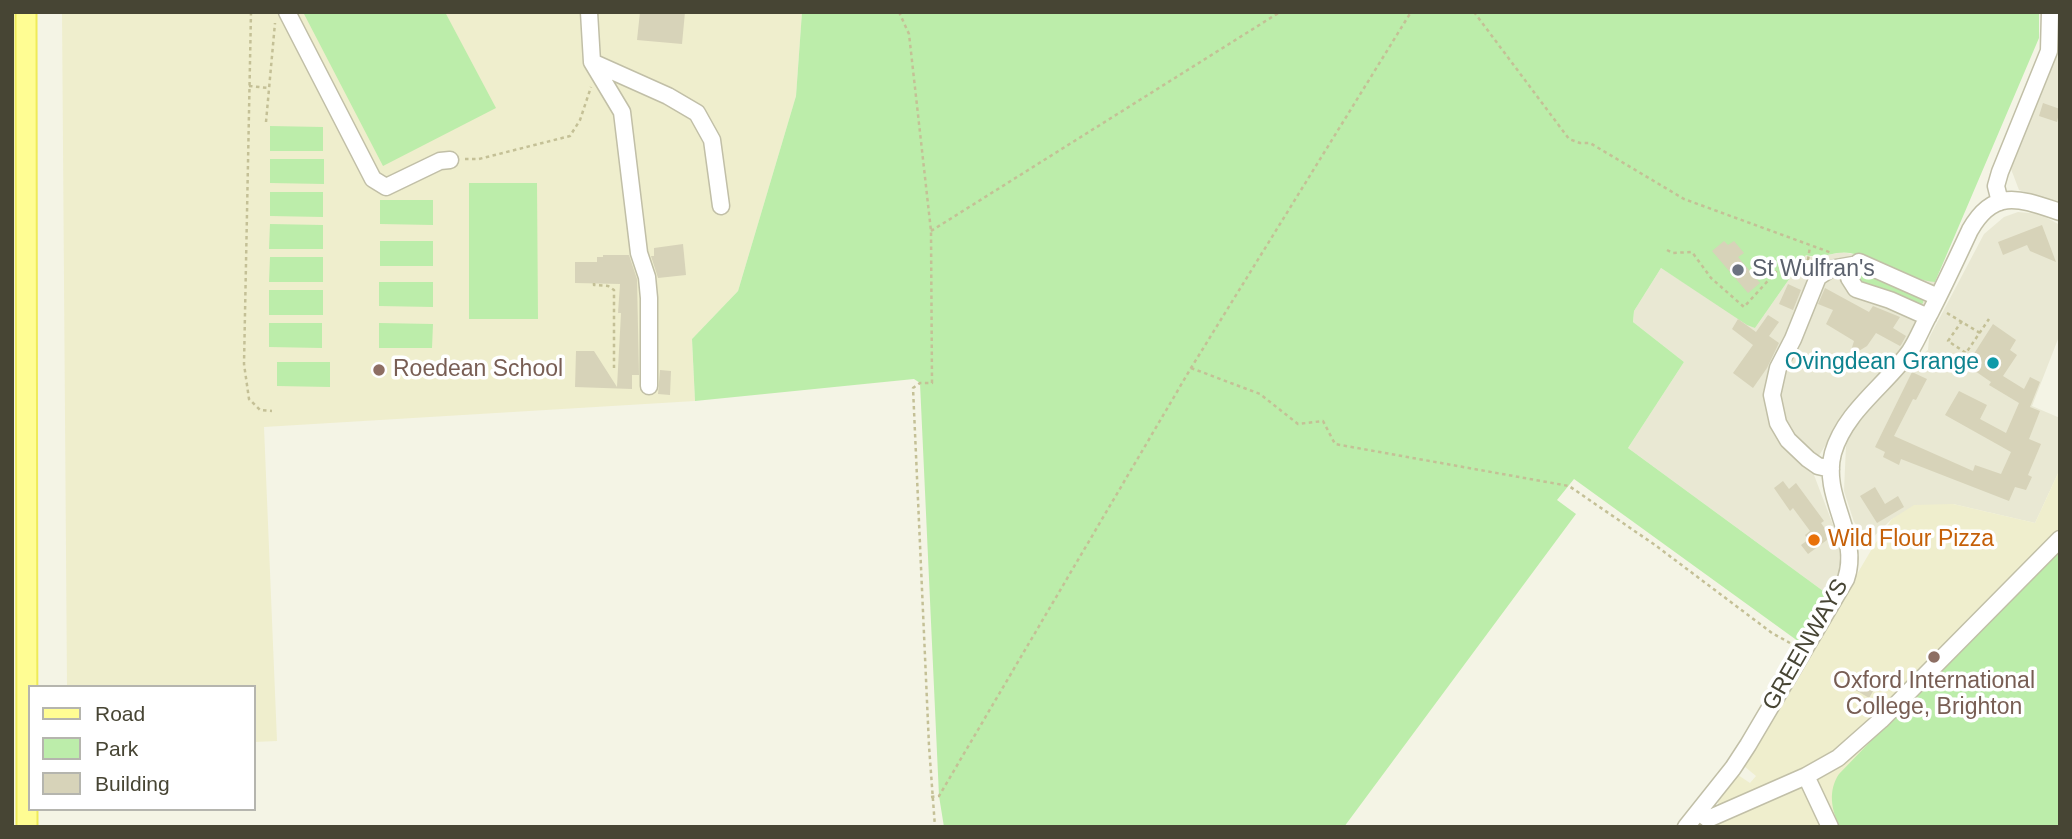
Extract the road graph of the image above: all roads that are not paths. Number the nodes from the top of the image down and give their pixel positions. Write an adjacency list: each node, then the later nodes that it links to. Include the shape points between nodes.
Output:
1 (26, 12): 18 (main road)
2 (287, 12): 6 (street, via 373,179 386,187)
3 (589, 12): 5 (street)
4 (2050, 12): 7 (street, via 2049,51 2000,172 1996,186)
5 (592, 62): 8 (street, via 697,113 712,141); 13 (street, via 622,112 649,298)
6 (450, 160)
7 (2000, 202): 9 (street, via 2019,199); 11 (street, GREENWAYS, via 1982,213 1970,230)
8 (721, 206)
9 (2060, 212)
10 (1856, 264): 11 (street); 12 (street, via 1849,278 1856,289); 14 (street, via 1830,269 1818,277 1774,380 1774,411 1783,433 1808,459)
11 (1938, 297): 12 (street, GREENWAYS)
12 (1928, 317): 14 (street, GREENWAYS, via 1906,356 1844,429)
13 (649, 386)
14 (1831, 469): 17 (street, GREENWAYS, via 1835,498 1850,541 1846,579 1738,760)
15 (2060, 539): 16 (street, via 1881,720 1838,758)
16 (1806, 776): 17 (street, via 1708,819); 20 (street)
17 (1699, 811): 19 (street, GREENWAYS)
18 (27, 827)
19 (1686, 827)
20 (1830, 827)

